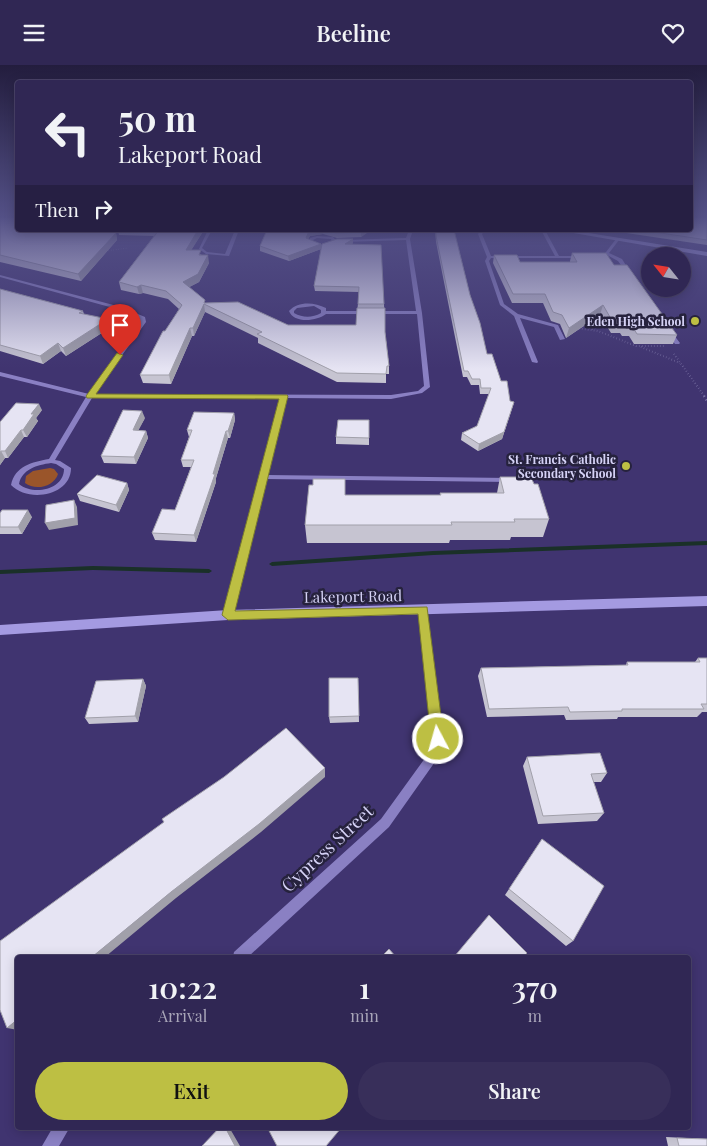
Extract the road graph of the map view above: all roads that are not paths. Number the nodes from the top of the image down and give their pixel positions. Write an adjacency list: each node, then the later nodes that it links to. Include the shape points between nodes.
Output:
1 (413, 267): 7 (street)
2 (489, 267): 8 (street, via 502,305)
3 (625, 267): 5 (street)
4 (0, 276): 14 (street, via 120,308 143,318 143,323)
5 (636, 283)
6 (325, 311): 6 (street, via 309,304 291,311 294,316 304,318 315,318); 7 (street)
7 (420, 313): 15 (street, via 427,387 420,392 391,397)
8 (516, 315): 10 (street, via 556,326); 12 (street)
9 (666, 328): 11 (street)
10 (562, 339)
11 (677, 343)
12 (535, 362)
13 (0, 374): 14 (street)
14 (90, 396): 15 (street); 16 (street)
15 (284, 396): 17 (street)
16 (51, 461): 16 (street, via 68,468 68,477 58,486 42,492 24,492 14,485 18,474 33,465)
17 (263, 477): 18 (street); 21 (street)
18 (519, 480)
19 (707, 601): 20 (main road, Lakeport Road)
20 (423, 610): 21 (main road, Lakeport Road); 23 (street, Cypress Street, via 438,739 432,756 385,823)
21 (228, 615): 22 (main road, Lakeport Road)
22 (0, 630)
23 (241, 955)
24 (61, 1130): 25 (street)
25 (50, 1146)

